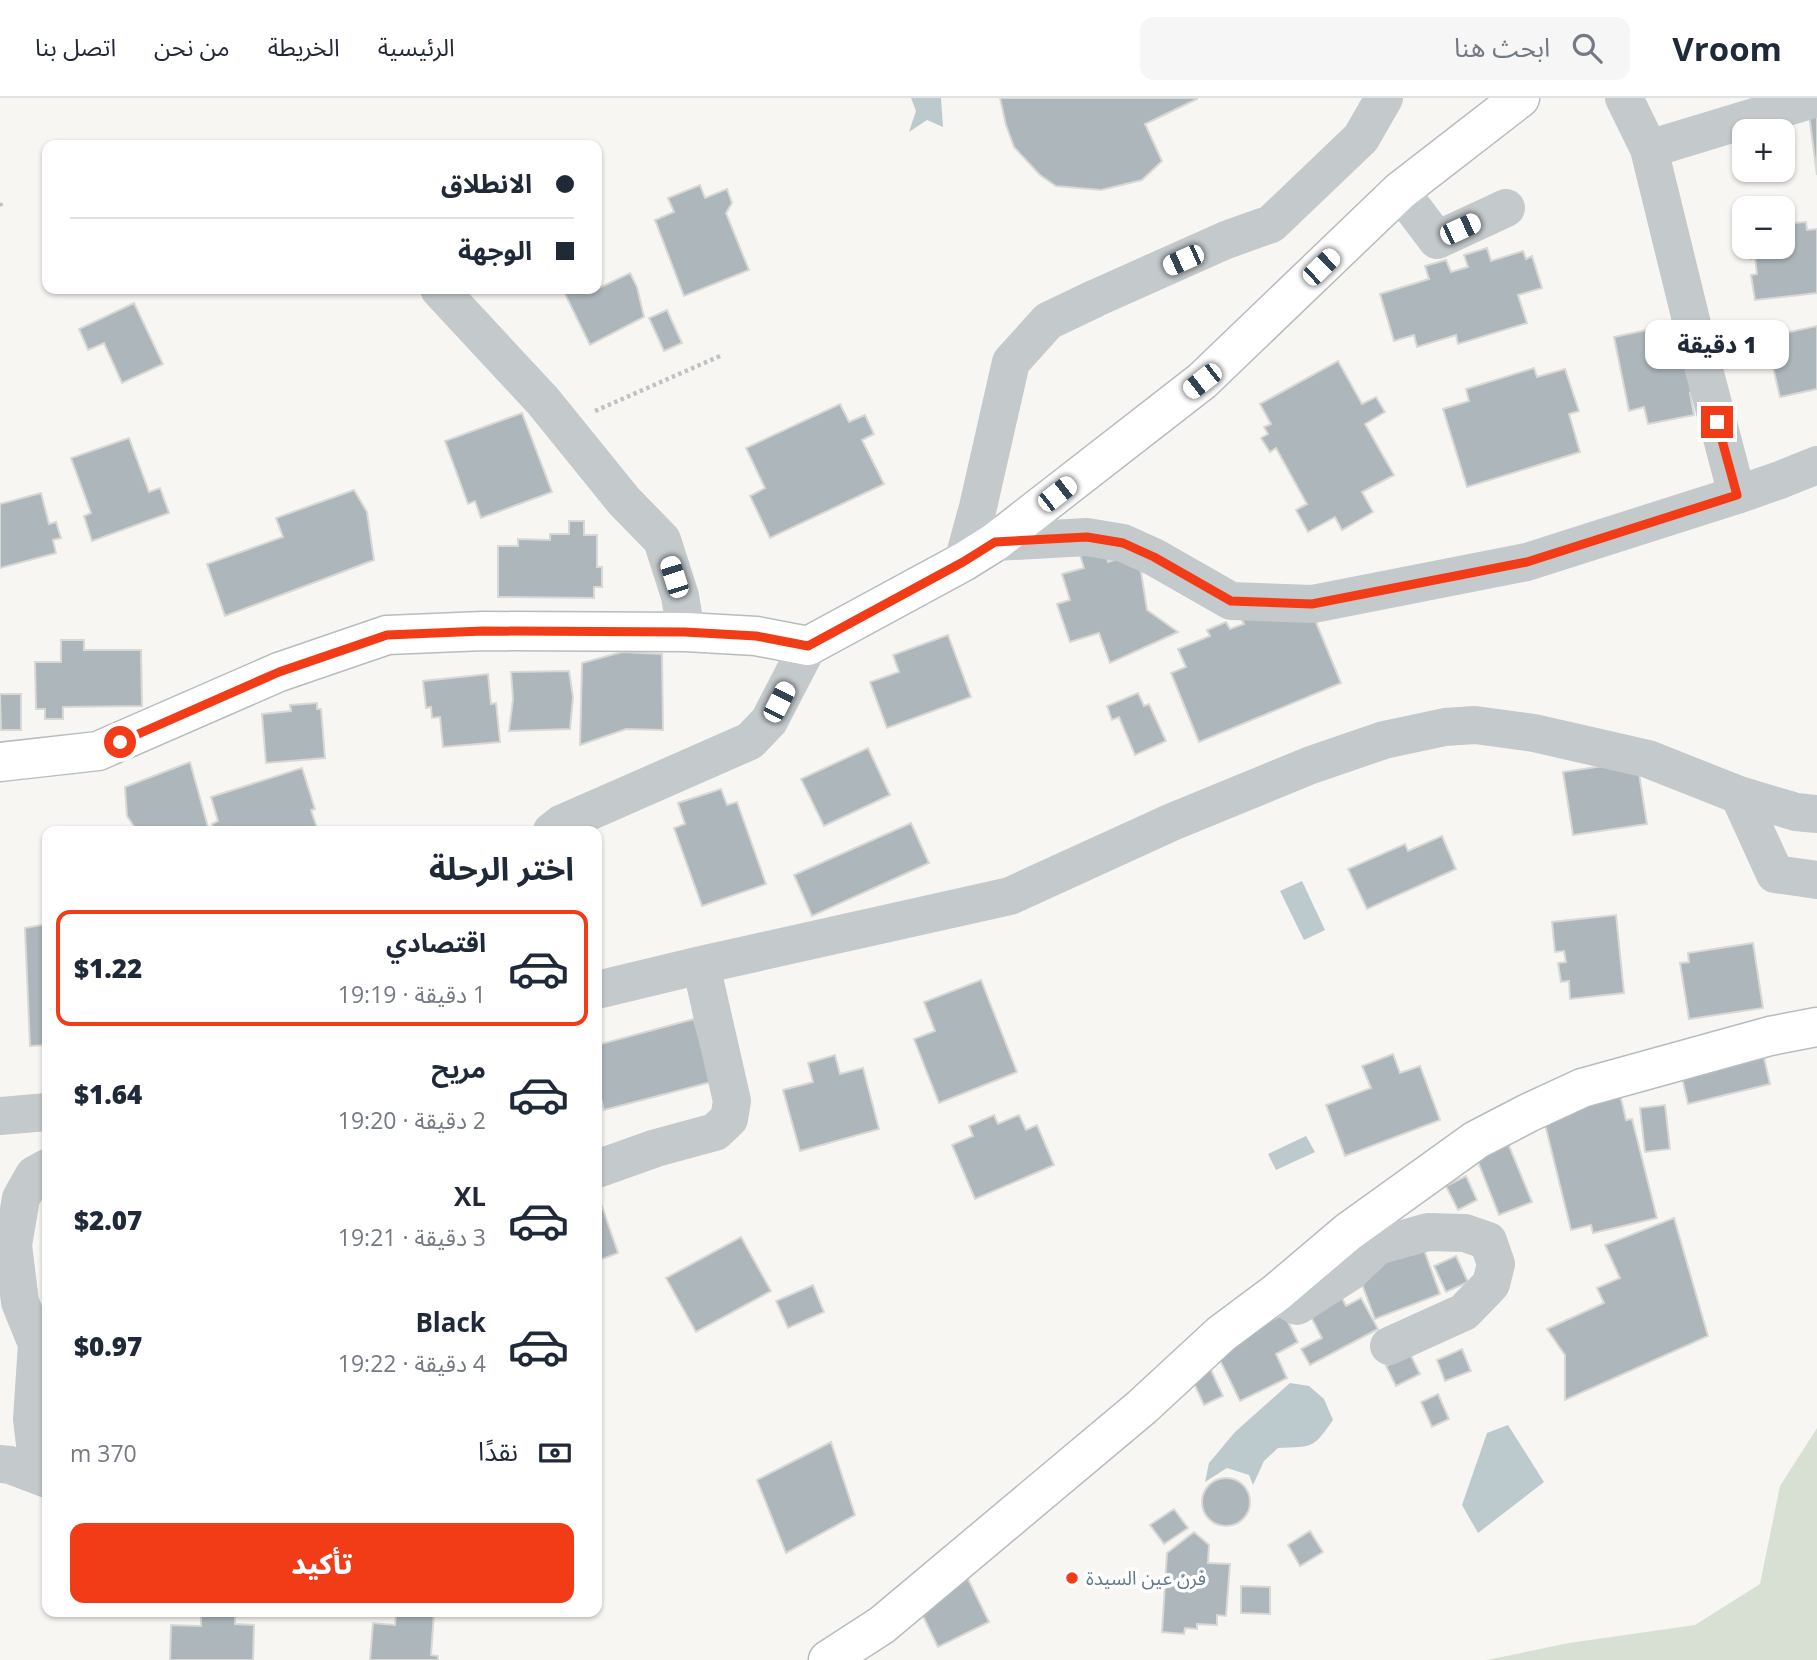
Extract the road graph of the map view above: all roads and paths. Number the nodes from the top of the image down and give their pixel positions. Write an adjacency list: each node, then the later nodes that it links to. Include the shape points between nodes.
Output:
1 (1384, 98): 14 (street, via 1362,138 1271,224 1048,321 1011,362)
2 (1520, 98): 6 (main road)
3 (1625, 98): 5 (street)
4 (1817, 98): 5 (street)
5 (1649, 149): 12 (street)
6 (1401, 191): 7 (street, via 1437,240); 13 (main road, via 1202,381)
7 (1506, 208)
8 (444, 294): 10 (street)
9 (720, 356): 10 (path)
10 (562, 425): 15 (street, via 662,540 680,596)
11 (1817, 465): 12 (street)
12 (1737, 495): 13 (street, via 1527,562 1312,604 1231,601 1123,543 1087,537)
13 (995, 542): 14 (main road)
14 (963, 562): 16 (main road)
15 (685, 632): 16 (main road, via 756,636); 17 (main road, via 387,635 279,672 97,751)
16 (808, 646): 20 (street, via 769,721 750,741)
17 (0, 762)
18 (1739, 795): 19 (street); 21 (street, via 1775,874); 22 (street, via 1648,759 1534,733 1475,725 1445,727 1384,740 1311,765 1010,896)
19 (1817, 814)
20 (558, 826)
21 (1817, 880)
22 (701, 965): 23 (street); 27 (street, via 732,1101 729,1119 715,1132)
23 (602, 989)
24 (1817, 1027): 29 (main road, via 1582,1088 1528,1112 1476,1140 1348,1232)
25 (42, 1112): 26 (street)
26 (0, 1116)
27 (602, 1167)
28 (42, 1171): 30 (street, via 34,1175 21,1198 13,1245 20,1302)
29 (1276, 1293): 31 (street, via 1297,1306 1350,1272 1377,1246 1427,1232 1465,1233 1488,1241 1496,1264 1490,1284 1464,1312); 35 (main road, via 1221,1334 1142,1407 882,1625)
30 (42, 1343): 33 (street, via 32,1419)
31 (1389, 1346)
32 (0, 1464): 34 (street)
33 (42, 1470)
34 (42, 1476)
35 (828, 1660)

